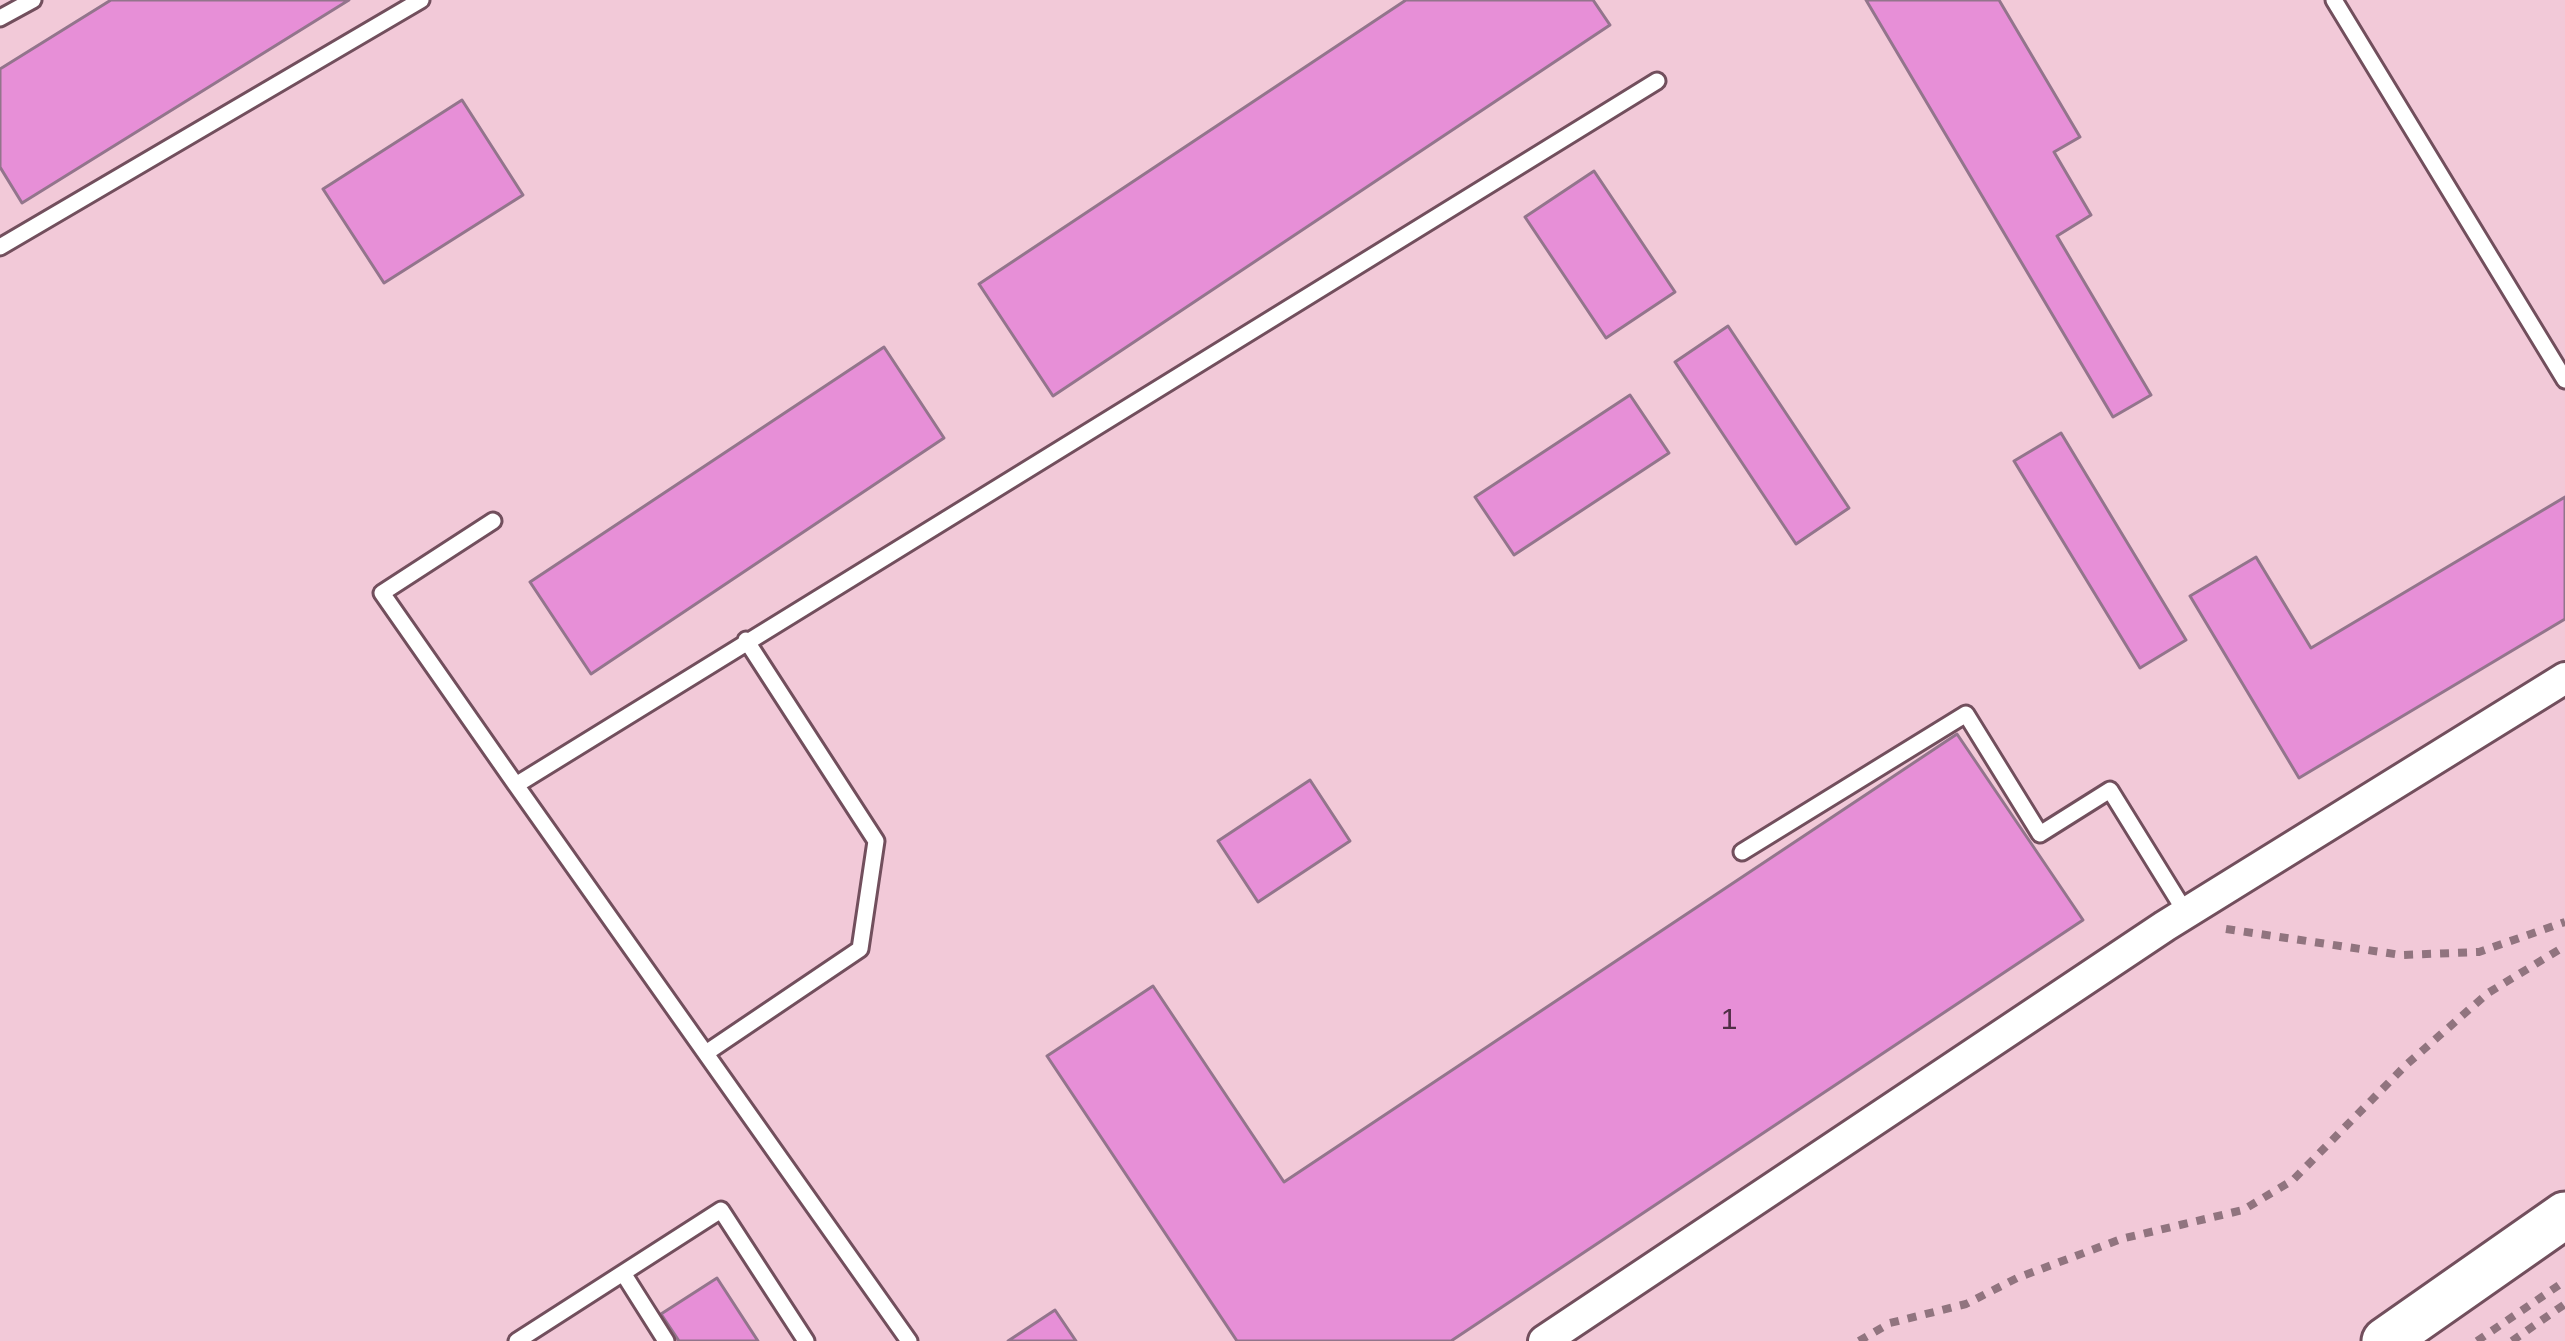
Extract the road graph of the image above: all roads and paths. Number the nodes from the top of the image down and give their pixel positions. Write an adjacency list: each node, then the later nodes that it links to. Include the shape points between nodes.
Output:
1 (33, 0): 4 (lane)
2 (421, 0): 6 (lane)
3 (2334, 0): 7 (lane)
4 (0, 18)
5 (1657, 81): 9 (lane)
6 (0, 247)
7 (2565, 380)
8 (493, 521): 11 (lane, via 382,593)
9 (746, 640): 11 (lane); 16 (lane, via 876,842 860,949)
10 (2565, 678): 13 (street)
11 (516, 785): 16 (lane)
12 (1742, 852): 13 (lane, via 1966,714 2040,834 2110,790)
13 (2175, 920): 14 (path, via 2401,955 2480,952); 25 (street)
14 (2565, 922)
15 (2565, 946): 26 (path, via 2488,993 2293,1180 2243,1210 2121,1239)
16 (706, 1053): 24 (lane)
17 (2565, 1215): 27 (main road)
18 (623, 1273): 21 (lane); 22 (lane); 23 (lane, via 721,1210)
19 (2565, 1281): 28 (path)
20 (2565, 1304): 29 (path)
21 (522, 1340)
22 (666, 1341)
23 (806, 1341)
24 (909, 1341)
25 (1544, 1341)
26 (1859, 1341)
27 (2385, 1341)
28 (2477, 1341)
29 (2512, 1341)

